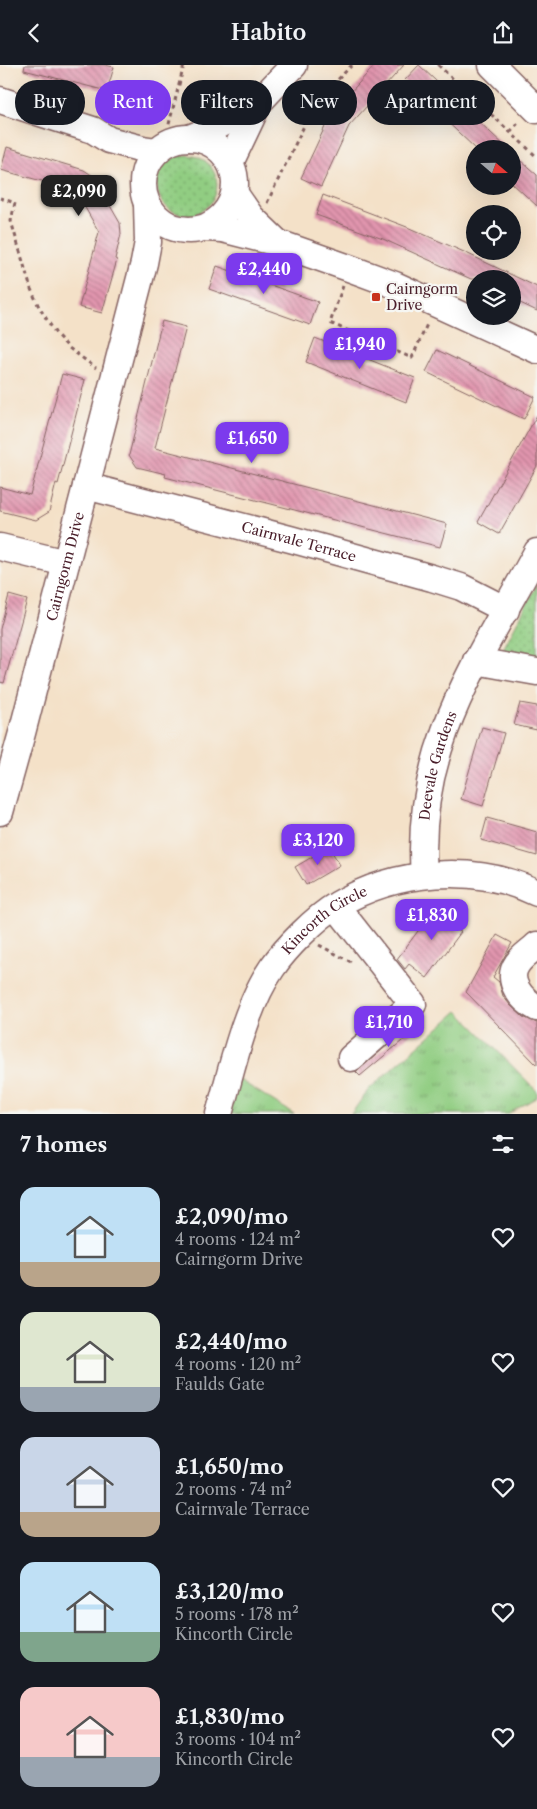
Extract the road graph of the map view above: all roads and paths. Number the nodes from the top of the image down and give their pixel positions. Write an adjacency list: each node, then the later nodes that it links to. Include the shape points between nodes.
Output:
1 (184, 65): 19 (path)
2 (352, 65): 7 (path)
3 (438, 65): 8 (path)
4 (294, 68): 6 (path); 9 (street)
5 (491, 75): 11 (street)
6 (305, 80)
7 (337, 80)
8 (454, 80)
9 (272, 89)
10 (0, 99): 18 (street, via 93,130)
11 (533, 110): 16 (path)
12 (495, 118): 16 (path)
13 (219, 125): 17 (street)
14 (248, 125): 21 (street)
15 (304, 125): 25 (path, via 265,207)
16 (510, 132): 20 (path)
17 (189, 138): 19 (street); 21 (street, via 202,139 213,145)
18 (109, 140): 19 (street, via 143,149); 23 (street, via 133,167)
19 (160, 148): 23 (street, via 149,161 144,174)
20 (537, 157)
21 (230, 163): 22 (street, via 235,178)
22 (235, 194): 25 (street); 26 (street, via 225,214 216,222)
23 (145, 196): 26 (street, via 154,215 163,223 174,229); 28 (street, Cairngorm Drive, via 148,242)
24 (0, 198): 32 (path, via 15,203 11,221 31,289 46,320 56,334 93,367)
25 (251, 217): 27 (street)
26 (196, 229): 27 (street, via 222,229); 28 (street, via 164,246)
27 (278, 243): 29 (street)
28 (144, 263): 32 (street, Cairngorm Drive)
29 (349, 268): 30 (street); 30 (path, via 330,323 412,358)
30 (436, 303): 31 (street)
31 (537, 350)
32 (116, 374): 33 (street, Cairngorm Drive)
33 (86, 486): 36 (street, Cairngorm Drive); 37 (street, Cairnvale Terrace, via 432,578 461,587)
34 (0, 547): 36 (street)
35 (536, 557): 37 (street, Deevale Gardens)
36 (66, 563): 40 (street, Cairngorm Drive)
37 (506, 610): 38 (street, Deevale Gardens)
38 (476, 661): 39 (street); 42 (street, Deevale Gardens, via 434,760 427,791 422,845)
39 (537, 672)
40 (11, 730): 41 (street, Cairngorm Drive)
41 (0, 812)
42 (424, 875): 43 (street, Kincorth Circle, via 457,874 489,878); 44 (street, Kincorth Circle, via 373,888)
43 (537, 893)
44 (336, 905): 45 (street, Kincorth Circle); 49 (street, via 413,1004)
45 (301, 935): 47 (path); 50 (street, Kincorth Circle, via 272,969 256,997)
46 (537, 945): 48 (street, via 517,964 513,985)
47 (353, 963)
48 (537, 1008)
49 (351, 1058)
50 (219, 1114)

